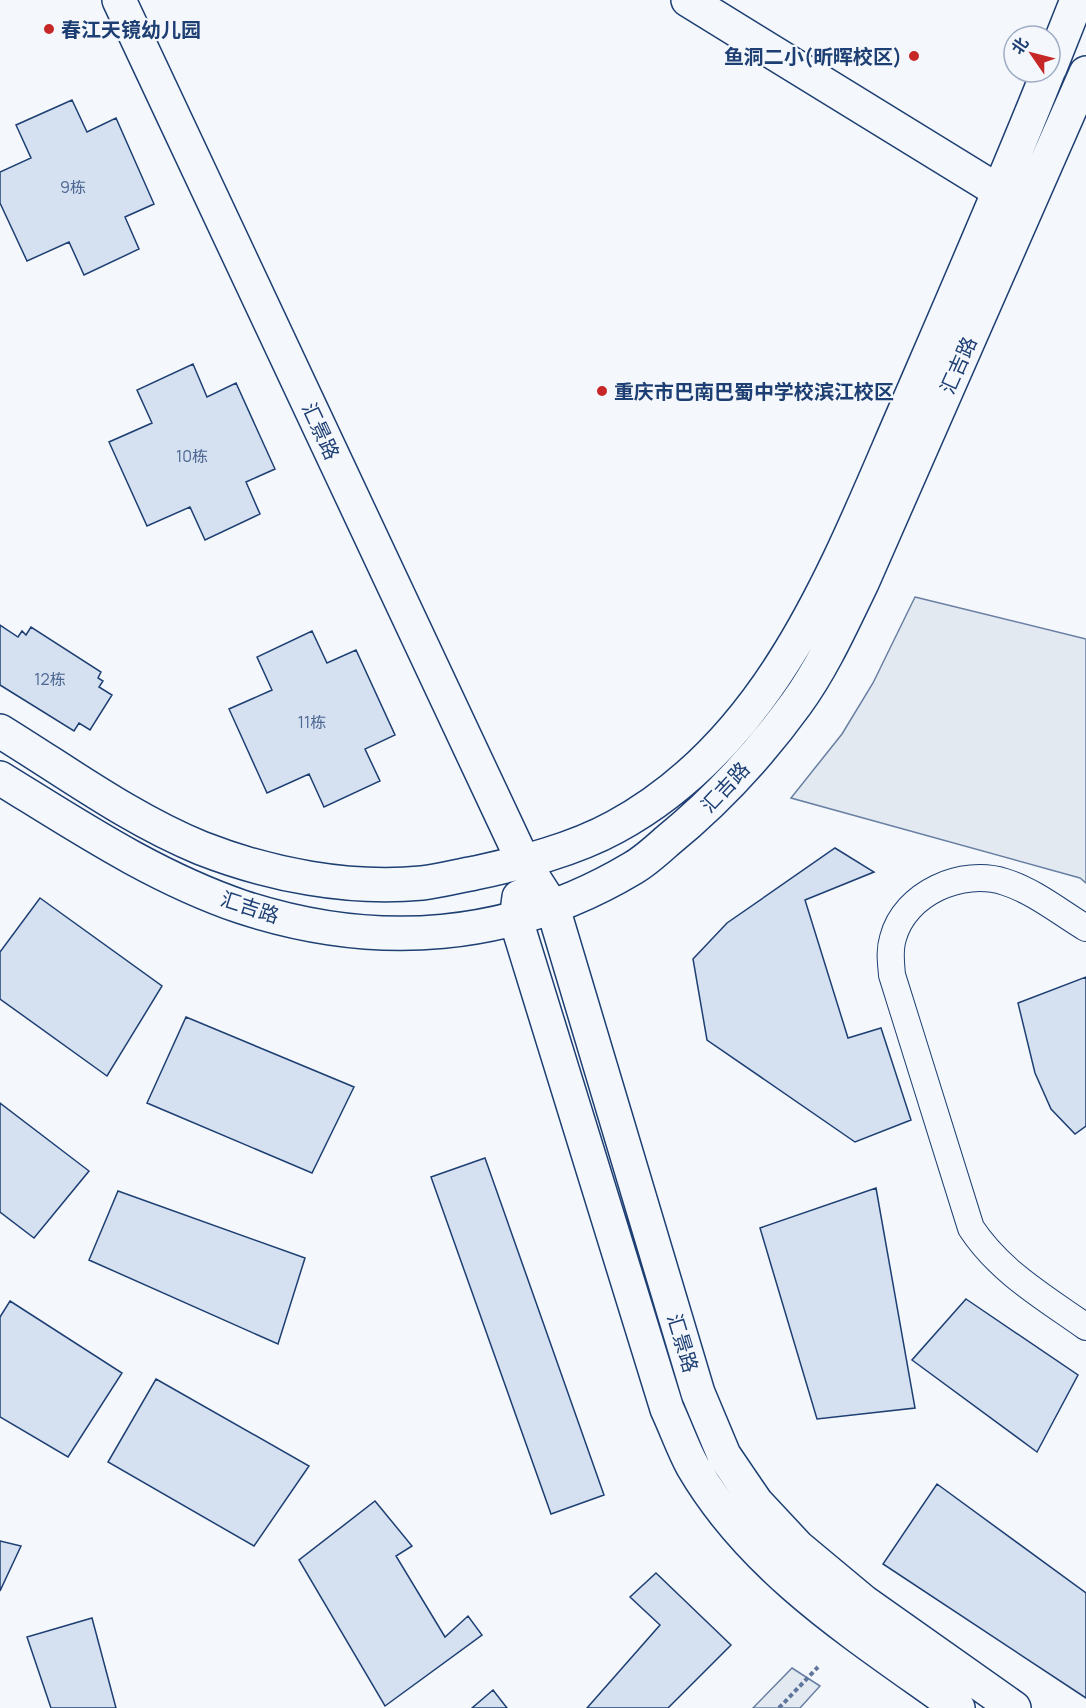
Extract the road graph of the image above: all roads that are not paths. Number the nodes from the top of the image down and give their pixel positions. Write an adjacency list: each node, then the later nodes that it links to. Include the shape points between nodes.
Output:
1 (119, 0): 10 (street, 汇景路)
2 (688, 0): 7 (street)
3 (1077, 0): 4 (street, 汇吉路)
4 (1062, 38)
5 (1086, 73): 11 (street, 汇吉路, via 862,583 797,703 701,814 635,868)
6 (1043, 84): 7 (street, 汇吉路)
7 (1000, 192): 10 (street, 汇吉路, via 835,571 766,689 721,745 678,786 614,828)
8 (0, 731): 10 (street, 汇吉路, via 150,823 201,848 252,865 368,885 425,883)
9 (0, 778): 12 (street, 汇吉路, via 132,859 222,899 292,921 364,932 424,935)
10 (524, 863): 11 (street, 汇景路); 12 (street, 汇景路)
11 (553, 908): 12 (street, 汇吉路); 16 (street, 汇景路, via 698,1393 724,1455 756,1502 798,1547 864,1602)
12 (516, 920): 15 (street, 汇景路, via 667,1409 693,1466 728,1518 778,1573 842,1625)
13 (1086, 928): 14 (street, via 1006,882 964,879 940,886 920,898 902,918 890,955 892,975 971,1228 987,1252 1006,1270)
14 (1086, 1327)
15 (958, 1708)
16 (1014, 1708)

